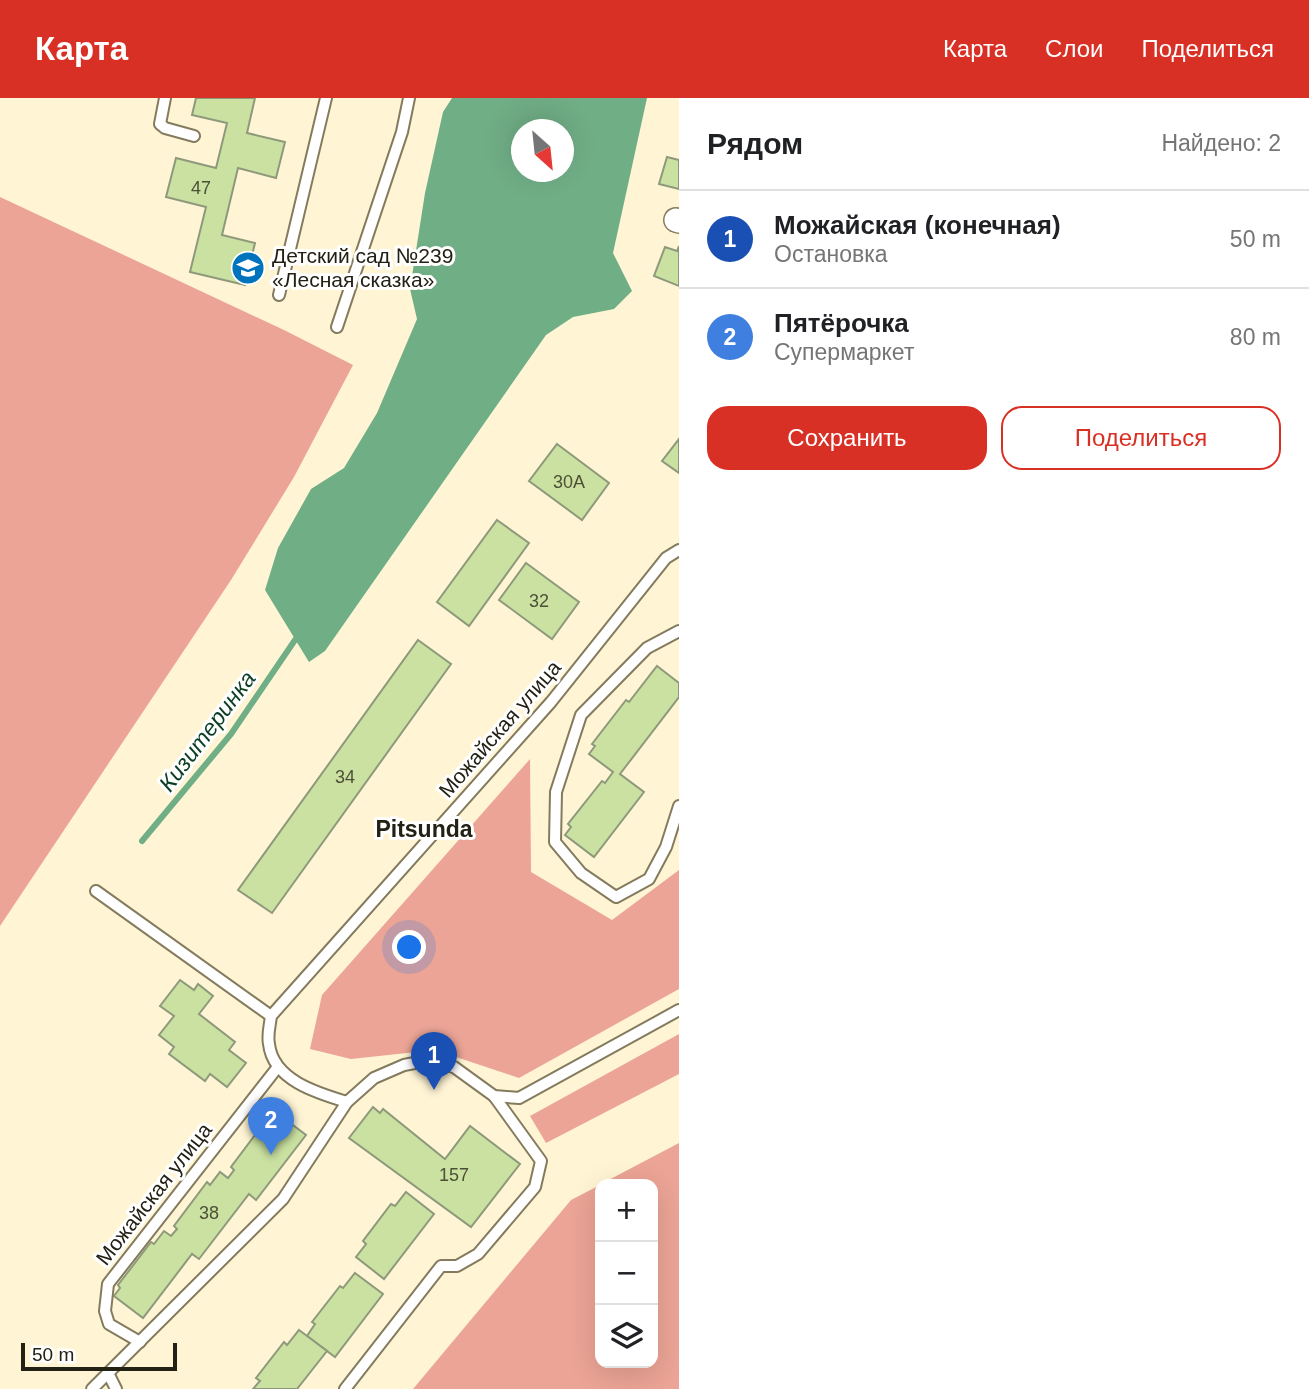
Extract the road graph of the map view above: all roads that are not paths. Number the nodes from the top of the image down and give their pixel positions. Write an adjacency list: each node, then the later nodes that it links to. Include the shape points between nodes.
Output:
1 (165, 98): 4 (lane, via 160,124)
2 (326, 98): 5 (lane)
3 (409, 98): 6 (lane, via 402,132)
4 (194, 136)
5 (279, 295)
6 (337, 327)
7 (679, 550): 12 (lane, Можайская улица, via 667,558 551,702)
8 (679, 631): 9 (lane, via 647,649 580,715 556,792 555,842 581,873 616,897 649,879)
9 (679, 806)
10 (96, 891): 12 (lane)
11 (679, 1010): 14 (lane, via 519,1098)
12 (271, 1016): 13 (lane, via 268,1044)
13 (277, 1068): 15 (lane, via 314,1092); 16 (lane, Можайская улица, via 108,1284 105,1311 109,1324)
14 (494, 1096): 15 (lane, via 454,1067 425,1061 374,1078); 20 (lane, via 541,1161 534,1187 478,1254 457,1266 441,1266)
15 (347, 1102): 16 (lane, via 283,1199)
16 (141, 1342): 17 (lane)
17 (108, 1373): 18 (lane); 19 (lane)
18 (92, 1389)
19 (116, 1389)
20 (345, 1389)

